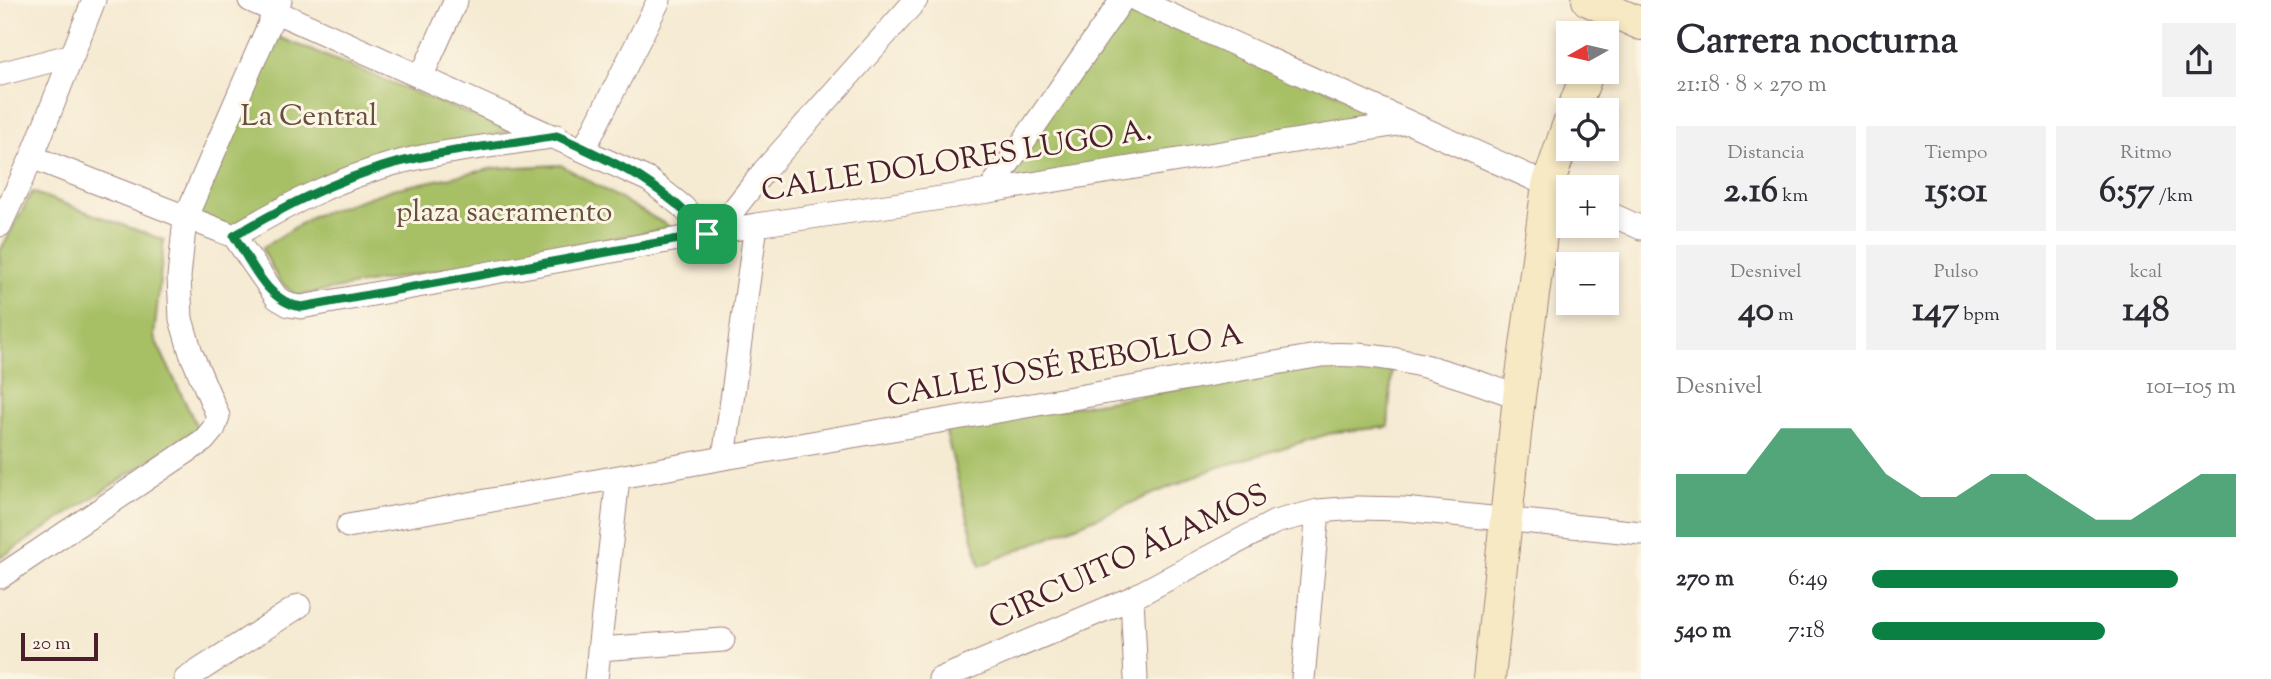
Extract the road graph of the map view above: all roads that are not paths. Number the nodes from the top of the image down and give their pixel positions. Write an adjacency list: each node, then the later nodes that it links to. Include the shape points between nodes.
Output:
1 (94, 0): 11 (street)
2 (250, 0): 8 (street)
3 (456, 0): 13 (street)
4 (659, 0): 16 (street)
5 (916, 0): 26 (street)
6 (1122, 0): 19 (street)
7 (1137, 0): 14 (street)
8 (278, 6): 13 (street); 22 (street)
9 (1601, 15): 10 (street)
10 (1641, 24)
11 (73, 55): 12 (street); 17 (street)
12 (0, 74)
13 (422, 75): 15 (street)
14 (1404, 123): 18 (street); 19 (street, CALLE DOLORES LUGO A.)
15 (557, 136): 16 (street); 27 (street, via 393,164 298,199)
16 (584, 149): 26 (street, via 649,180)
17 (32, 158): 22 (street); 23 (street)
18 (1556, 188)
19 (989, 191): 24 (street, CALLE DOLORES LUGO A.)
20 (1556, 200): 28 (street)
21 (1619, 218): 25 (street)
22 (185, 219): 27 (street); 35 (street, via 179,277 181,318 215,405 214,428 204,440)
23 (0, 225)
24 (756, 225): 26 (street, CALLE DOLORES LUGO A.); 29 (street)
25 (1641, 228)
26 (712, 233): 27 (street, CALLE DOLORES LUGO A., via 302,307 277,298)
27 (234, 236)
28 (1519, 397): 29 (street, CALLE JOSÉ REBOLLO A, via 1389,356 1322,355); 32 (street)
29 (724, 458): 30 (street, CALLE JOSÉ REBOLLO A)
30 (618, 478): 33 (street, CALLE JOSÉ REBOLLO A); 39 (street)
31 (1318, 511): 32 (street, CIRCUITO ÁLAMOS, via 1403,509); 36 (street, CIRCUITO ÁLAMOS, via 1275,522); 45 (street)
32 (1507, 520): 34 (street, CIRCUITO ÁLAMOS); 46 (street)
33 (348, 526)
34 (1641, 533)
35 (0, 577)
36 (1132, 598): 40 (street, CIRCUITO ÁLAMOS); 44 (street)
37 (299, 606): 41 (street)
38 (723, 640): 39 (street)
39 (599, 649): 42 (street)
40 (965, 673): 43 (street, CIRCUITO ÁLAMOS)
41 (186, 679)
42 (596, 679)
43 (940, 679)
44 (1136, 679)
45 (1303, 679)
46 (1489, 679)

